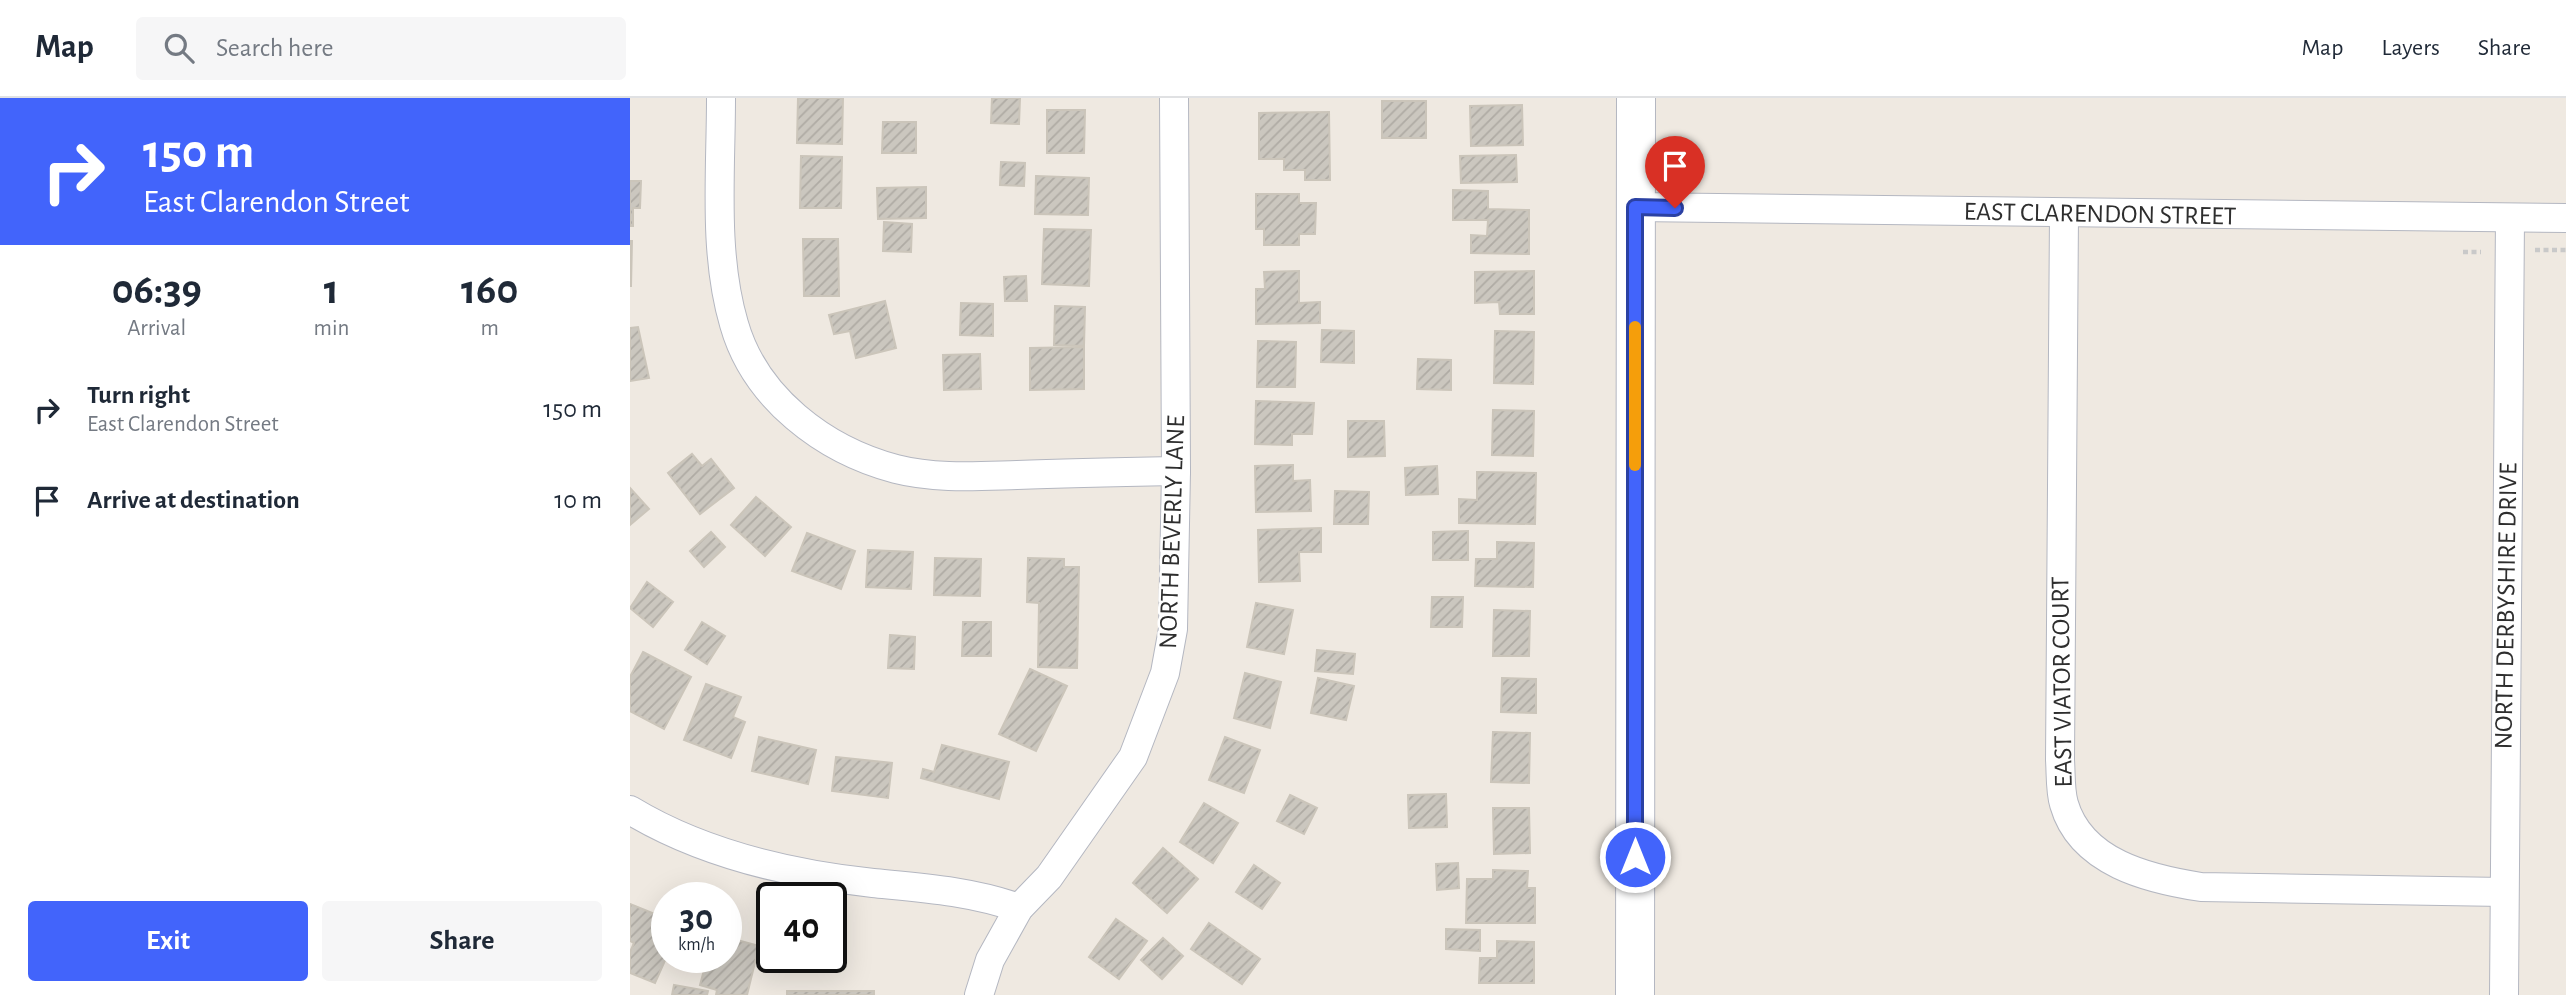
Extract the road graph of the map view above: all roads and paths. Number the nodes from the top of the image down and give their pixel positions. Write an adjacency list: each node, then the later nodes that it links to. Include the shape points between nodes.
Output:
1 (721, 98): 8 (street, via 721,237 734,324 748,359 785,408 850,454 898,470 961,476)
2 (1174, 98): 8 (street, NORTH BEVERLY LANE)
3 (1636, 98): 4 (street)
4 (1635, 207): 5 (street, EAST CLARENDON STREET); 13 (street)
5 (2063, 214): 6 (street, EAST CLARENDON STREET); 10 (street, EAST VIATOR COURT, via 2060,761 2064,804 2081,836 2110,861 2154,880 2201,887)
6 (2510, 218): 7 (street, EAST CLARENDON STREET); 10 (street, NORTH DERBYSHIRE DRIVE)
7 (2566, 218)
8 (1176, 471): 11 (street, NORTH BEVERLY LANE, via 1173,629 1166,673 1150,720 1133,757 1085,828)
9 (630, 810): 11 (street, via 696,844 780,866 870,882 939,887)
10 (2504, 892): 14 (street, NORTH DERBYSHIRE DRIVE)
11 (1019, 908): 12 (street, NORTH BEVERLY LANE, via 990,960)
12 (979, 995)
13 (1634, 995)
14 (2504, 995)

